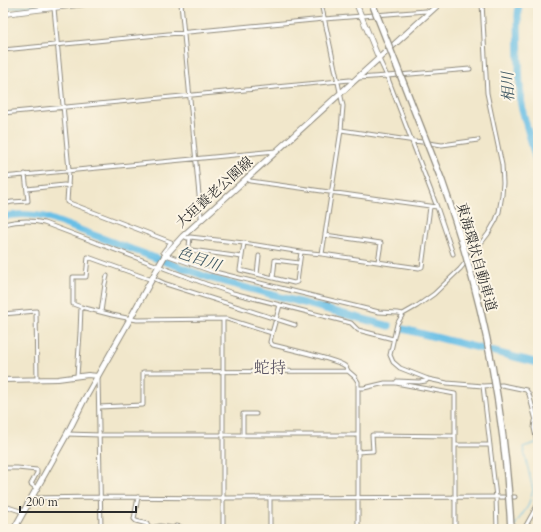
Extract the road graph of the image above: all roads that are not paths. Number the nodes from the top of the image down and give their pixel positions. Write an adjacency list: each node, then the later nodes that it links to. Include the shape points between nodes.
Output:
1 (92, 3): 8 (main road)
2 (181, 3): 13 (street)
3 (321, 3): 12 (street)
4 (356, 3): 11 (main road)
5 (372, 3): 119 (highway, 東海環状自動車道, bridge, via 442,181 472,275 499,404)
6 (440, 3): 9 (main road, 大垣養老公園線)
7 (482, 3): 64 (street, via 487,93 502,165 503,189 499,212 488,234 460,268 434,294)
8 (54, 8): 10 (main road); 14 (street)
9 (430, 12): 11 (street); 16 (main road, 大垣養老公園線)
10 (3, 14)
11 (362, 16): 12 (street); 16 (main road)
12 (324, 19): 13 (street); 20 (street)
13 (183, 32): 14 (street); 22 (street)
14 (58, 45): 15 (street); 23 (street)
15 (3, 50)
16 (379, 59): 18 (street); 19 (main road, 大垣養老公園線)
17 (470, 68): 18 (street)
18 (387, 76): 19 (street); 26 (street)
19 (356, 80): 20 (street); 21 (main road, 大垣養老公園線)
20 (337, 82): 21 (street); 22 (street)
21 (340, 94): 25 (street, via 343,106); 28 (main road, 大垣養老公園線)
22 (189, 96): 23 (street); 29 (street)
23 (64, 108): 24 (street); 30 (street)
24 (3, 114)
25 (341, 130): 26 (street); 37 (street)
26 (412, 140): 27 (street, via 442,145); 40 (street)
27 (478, 140)
28 (277, 151): 29 (street); 33 (main road, 大垣養老公園線)
29 (196, 158): 30 (street); 41 (street)
30 (69, 170): 31 (street); 34 (street)
31 (25, 174): 32 (street); 36 (street)
32 (3, 177)
33 (247, 178): 37 (street, via 250,181); 41 (main road, 大垣養老公園線)
34 (68, 186): 36 (street); 50 (street, via 67,202 171,242 163,252)
35 (4, 187): 38 (street)
36 (27, 189): 38 (street, via 28,201)
37 (331, 193): 39 (street); 43 (street)
38 (4, 203)
39 (430, 207): 40 (street); 53 (street, via 422,267)
40 (438, 207): 49 (street)
41 (202, 219): 44 (main road, 大垣養老公園線)
42 (3, 224): 55 (street, via 44,223)
43 (325, 235): 48 (street); 53 (street, via 381,242)
44 (183, 236): 45 (street); 50 (main road, 大垣養老公園線)
45 (190, 237): 46 (street); 51 (street, via 191,250)
46 (244, 243): 47 (street); 51 (street)
47 (301, 252): 48 (street); 54 (street)
48 (322, 254): 53 (street)
49 (453, 254)
50 (165, 256): 55 (main road, 大垣養老公園線); 64 (street, via 379,312)
51 (242, 256): 56 (street, via 240,270)
52 (259, 256): 56 (street)
53 (378, 262)
54 (300, 263): 58 (street, via 276,260); 58 (street, via 297,282)
55 (159, 265): 59 (main road, 大垣養老公園線); 60 (street, via 233,293)
56 (257, 274): 58 (street)
57 (107, 276): 62 (street)
58 (273, 278)
59 (152, 279): 61 (street, via 88,256 86,277 74,277 73,304); 65 (main road, 大垣養老公園線); 67 (street)
60 (280, 305): 67 (street); 70 (street, via 351,323 358,330)
61 (81, 307): 62 (street); 73 (street)
62 (101, 312): 65 (street)
63 (3, 314): 77 (street, via 36,311)
64 (403, 314): 70 (street)
65 (130, 319): 66 (street); 74 (main road, 大垣養老公園線)
66 (223, 319): 69 (street); 71 (street)
67 (276, 319): 68 (street); 69 (street)
68 (295, 325)
69 (272, 333): 72 (street, via 270,342 273,345 344,365)
70 (393, 339): 75 (street, via 390,354 393,362 400,368)
71 (223, 372): 72 (street); 81 (street, via 143,372 143,405); 87 (street)
72 (348, 372): 80 (street, via 355,377)
73 (77, 376): 74 (street); 77 (street)
74 (98, 376): 81 (street); 85 (main road, 大垣養老公園線)
75 (428, 379): 78 (street); 79 (street)
76 (3, 380): 77 (street)
77 (37, 380)
78 (396, 383): 80 (street); 90 (street, via 455,394)
79 (483, 386): 83 (street, via 526,390); 92 (street)
80 (358, 388): 89 (street)
81 (99, 407): 86 (street)
82 (256, 414): 88 (street, via 243,414)
83 (536, 418): 84 (street); 93 (street, via 534,428)
84 (538, 428)
85 (67, 434): 86 (street); 96 (main road, 大垣養老公園線)
86 (100, 434): 87 (street); 97 (street)
87 (223, 435): 88 (street); 103 (street)
88 (243, 435): 89 (street)
89 (357, 435): 94 (street)
90 (455, 436): 91 (street); 94 (street, via 372,435 373,451)
91 (455, 445): 92 (street); 99 (street)
92 (490, 445): 100 (street)
93 (538, 447)
94 (357, 452): 105 (street)
95 (3, 468): 96 (street, via 37,470 31,484)
96 (36, 488): 102 (main road, 大垣養老公園線)
97 (100, 497): 98 (street); 102 (street); 112 (street)
98 (138, 497): 103 (street); 113 (street, via 134,519)
99 (454, 497): 100 (street); 105 (street); 117 (street)
100 (496, 497): 101 (street); 118 (street)
101 (515, 497)
102 (31, 498): 108 (main road, 大垣養老公園線)
103 (223, 498): 104 (street); 114 (street)
104 (270, 498): 105 (street); 115 (street)
105 (358, 498): 116 (street)
106 (538, 504): 120 (street)
107 (3, 507): 108 (street)
108 (23, 512): 111 (main road, 大垣養老公園線)
109 (181, 527): 110 (street)
110 (170, 528): 113 (street, via 160,526)
111 (14, 529)
112 (101, 529)
113 (154, 529)
114 (223, 529)
115 (270, 529)
116 (358, 529)
117 (454, 529)
118 (497, 529)
119 (511, 529)
120 (524, 529)

